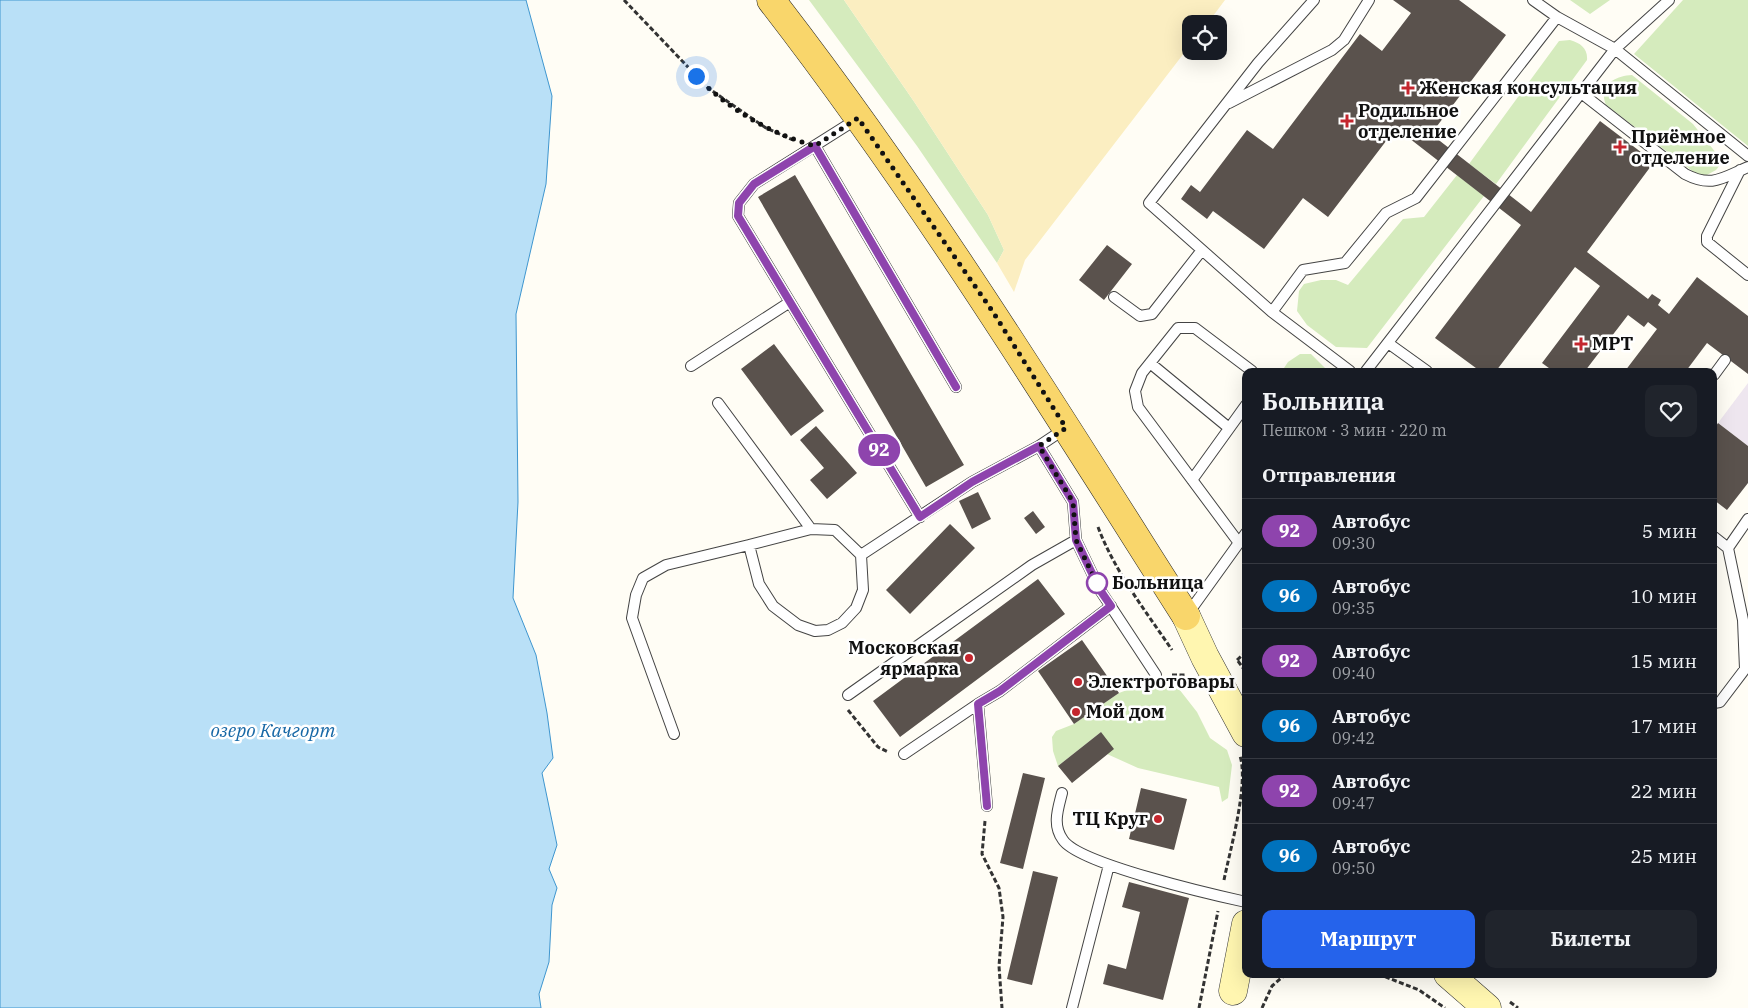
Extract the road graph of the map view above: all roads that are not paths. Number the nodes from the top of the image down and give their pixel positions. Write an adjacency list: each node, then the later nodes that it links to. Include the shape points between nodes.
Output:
1 (771, 0): 10 (main road)
2 (1314, 0): 9 (lane)
3 (1369, 0): 9 (lane, via 1344,40 1332,50)
4 (1533, 0): 6 (lane)
5 (1669, 0): 7 (lane)
6 (1557, 17): 7 (lane); 18 (lane, via 1416,198 1386,213 1345,263 1303,270)
7 (1615, 49): 8 (lane); 12 (lane)
8 (1580, 92): 13 (lane, via 1696,180 1711,183); 19 (lane)
9 (1226, 105): 14 (lane, via 1149,204)
10 (858, 118): 11 (lane); 31 (main road, via 993,312)
11 (815, 146): 17 (lane, via 754,184 739,203 738,216); 28 (lane)
12 (1748, 156)
13 (1744, 169): 15 (lane, via 1707,236 1707,242)
14 (1202, 250): 16 (lane, via 1152,314 1140,316); 18 (lane)
15 (1748, 275)
16 (1114, 297)
17 (790, 302): 22 (lane); 35 (lane)
18 (1272, 312): 24 (lane)
19 (1388, 342): 25 (lane); 26 (lane)
20 (1725, 360): 27 (lane)
21 (1150, 363): 23 (lane, via 1178,328 1195,328); 32 (lane); 34 (lane, via 1135,391 1138,406)
22 (691, 366)
23 (1248, 368)
24 (1346, 368)
25 (1368, 368)
26 (1423, 368)
27 (1717, 371)
28 (956, 387)
29 (718, 403): 37 (lane)
30 (1242, 410): 32 (lane)
31 (1066, 428): 33 (lane); 46 (main road)
32 (1229, 428): 34 (lane)
33 (1039, 446): 35 (lane, via 972,482); 40 (lane, via 1073,502)
34 (1192, 480): 41 (lane)
35 (920, 517): 44 (lane)
36 (1748, 519): 43 (lane)
37 (811, 529): 42 (lane); 44 (lane, via 835,530)
38 (1242, 539): 41 (lane)
39 (1717, 539): 43 (lane)
40 (1076, 540): 45 (lane); 48 (lane, via 1032,564)
41 (1239, 543): 46 (lane)
42 (749, 545): 44 (lane, via 759,584 773,606 798,625 815,631 828,630 842,623 856,608 863,590); 53 (lane, via 666,565 643,578 636,594 632,618)
43 (1728, 548): 50 (lane, via 1743,620 1745,669)
44 (861, 555)
45 (1111, 606): 47 (lane); 51 (lane, via 1000,691)
46 (1186, 616): 49 (main road); 52 (main road)
47 (1156, 675)
48 (848, 695)
49 (1242, 700)
50 (1717, 702)
51 (978, 704): 54 (lane); 56 (lane)
52 (1242, 726)
53 (674, 734)
54 (904, 754)
55 (1062, 793): 57 (lane, via 1055,823 1063,841)
56 (987, 806)
57 (1109, 865): 58 (lane); 62 (lane)
58 (1242, 901)
59 (1242, 957): 61 (main road)
60 (1453, 978): 63 (main road)
61 (1239, 981)
62 (1072, 1008)
63 (1487, 1008)

